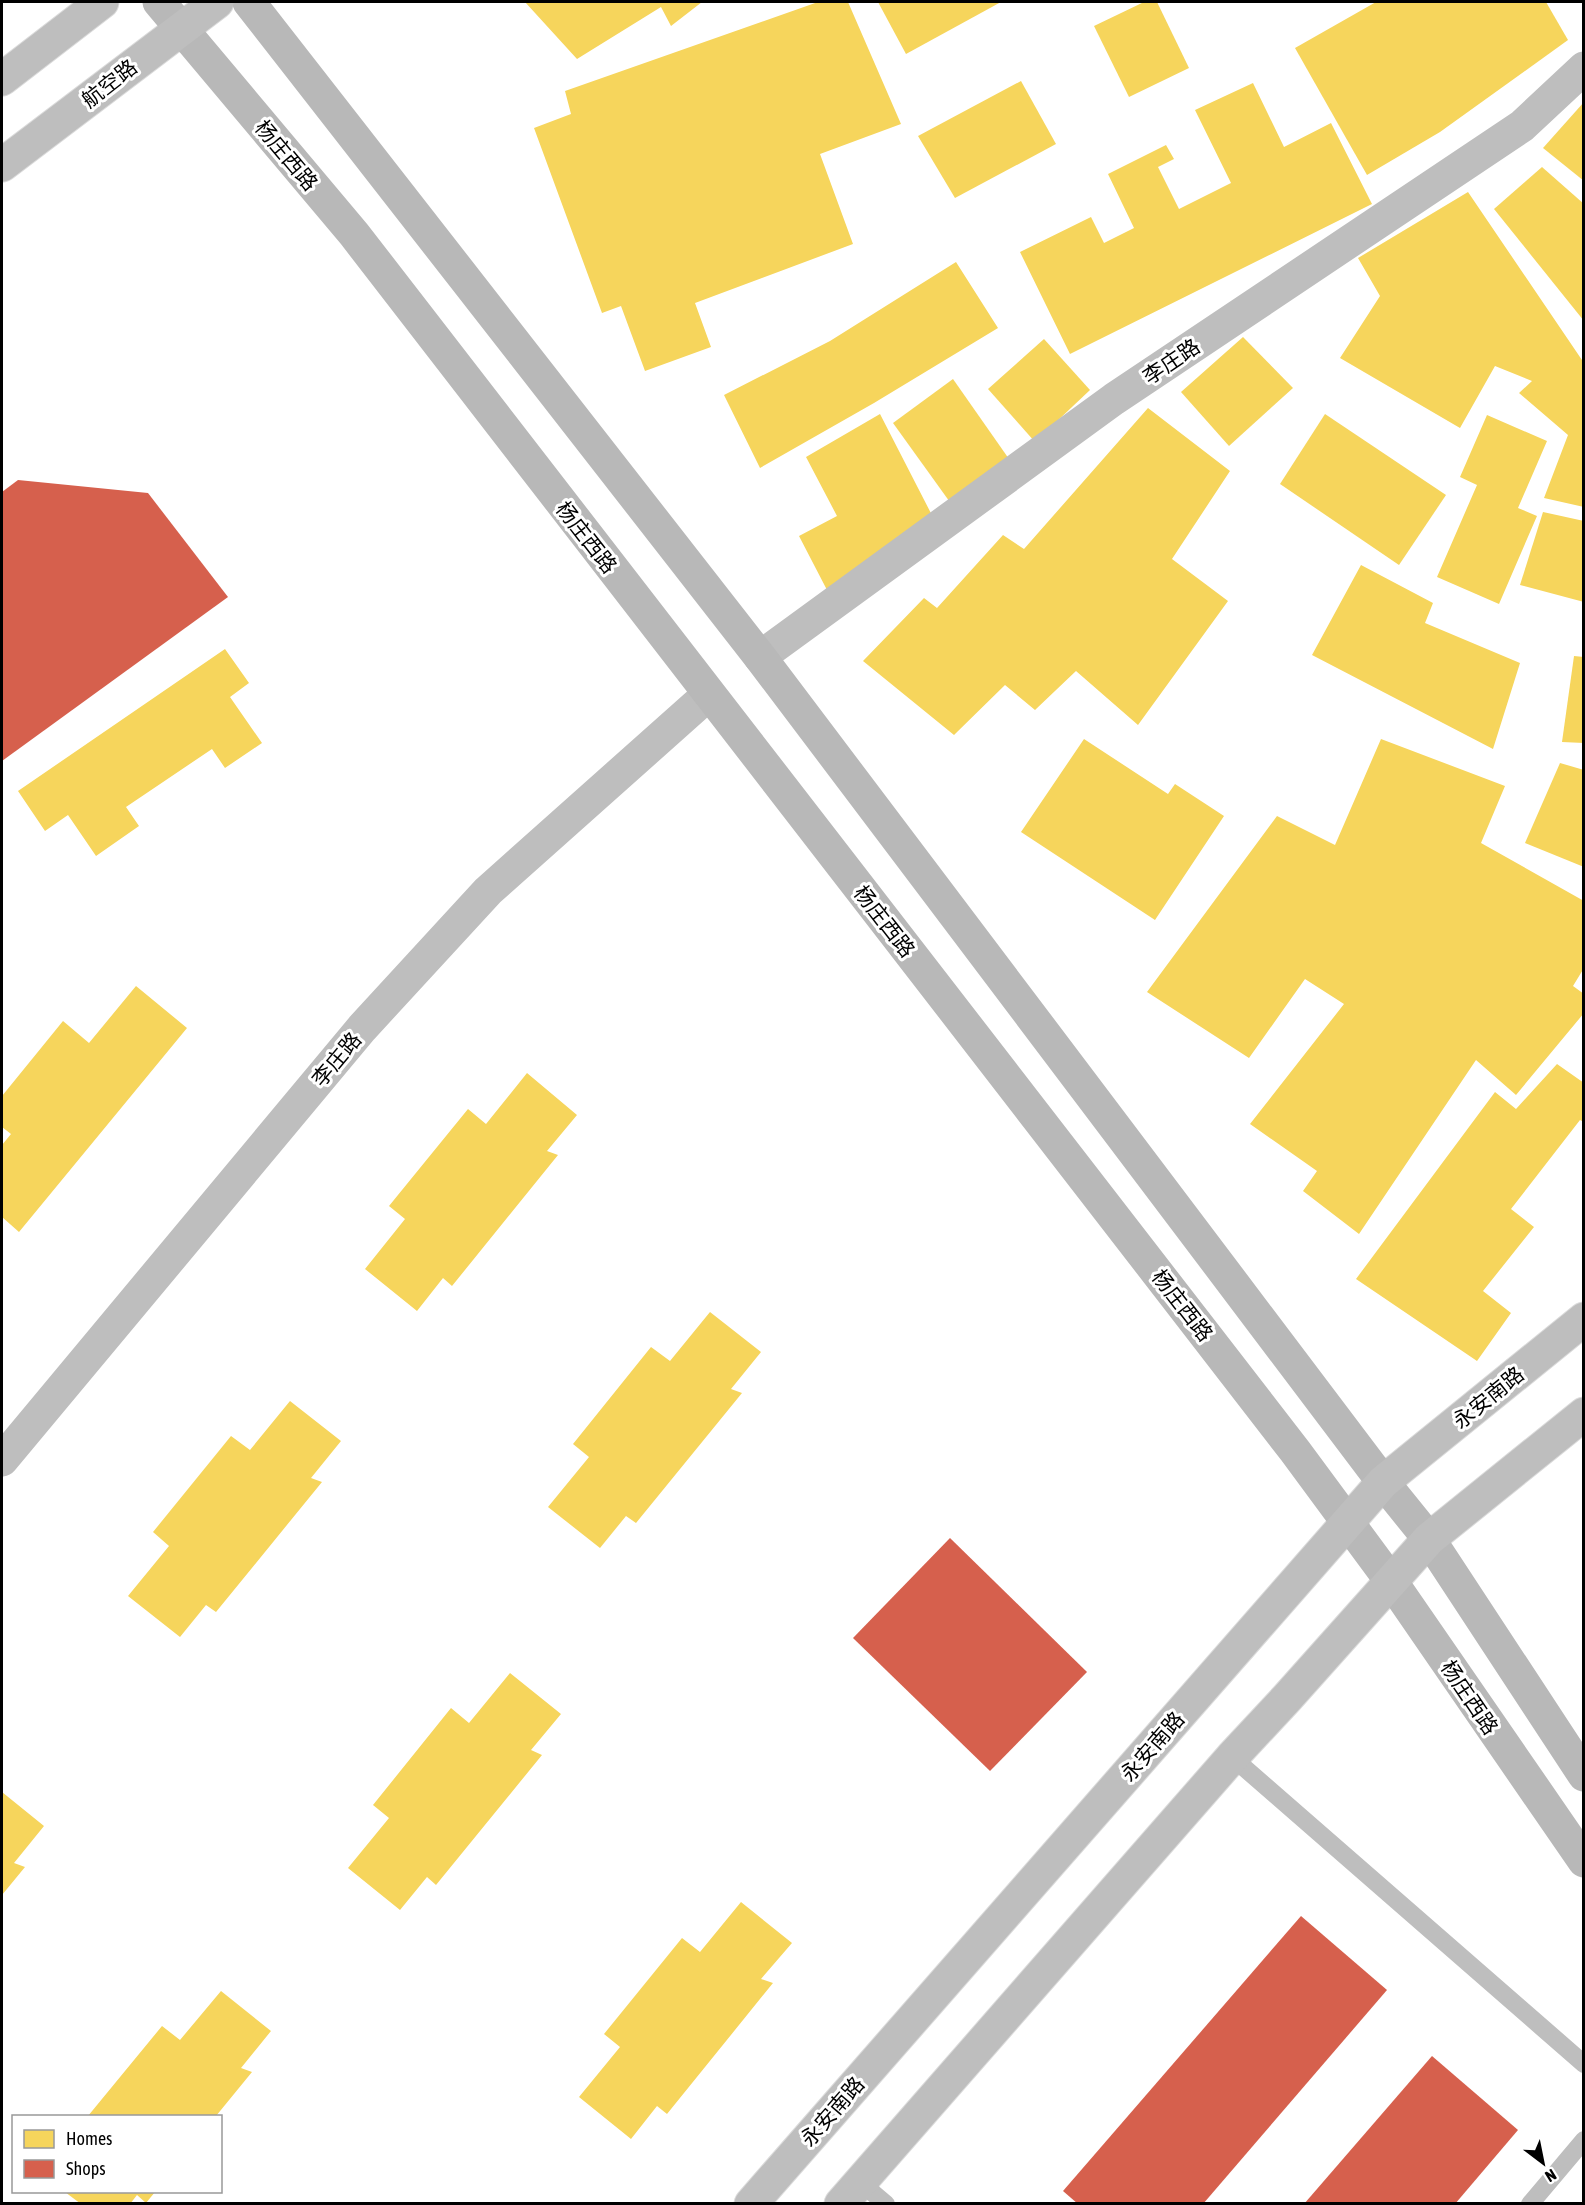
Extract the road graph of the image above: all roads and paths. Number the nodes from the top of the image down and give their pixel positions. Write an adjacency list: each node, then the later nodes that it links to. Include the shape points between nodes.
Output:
1 (102, 2): 7 (main road)
2 (159, 2): 5 (street, 杨庄西路)
3 (217, 2): 5 (main road, 航空路)
4 (249, 2): 9 (street)
5 (180, 28): 8 (main road, 航空路); 10 (street, 杨庄西路, via 354,234)
6 (1584, 68): 9 (main road, 李庄路, via 1522,126 1114,399)
7 (2, 79)
8 (2, 165)
9 (760, 657): 14 (street)
10 (709, 694): 13 (main road, 李庄路, via 488,891 362,1029); 15 (street, 杨庄西路, via 1271,1419)
11 (1584, 1319): 14 (main road, 永安南路)
12 (1584, 1414): 16 (main road)
13 (2, 1460)
14 (1383, 1482): 15 (main road, 永安南路); 16 (street)
15 (1347, 1523): 17 (street, 杨庄西路); 24 (main road, 永安南路)
16 (1430, 1539): 17 (main road); 19 (street)
17 (1391, 1581): 18 (main road); 20 (street, 杨庄西路)
18 (1232, 1757): 21 (lane); 23 (main road)
19 (1584, 1775)
20 (1584, 1861)
21 (1584, 2064)
22 (1584, 2140): 26 (lane)
23 (851, 2193): 25 (lane)
24 (751, 2204)
25 (886, 2204)
26 (1530, 2204)

